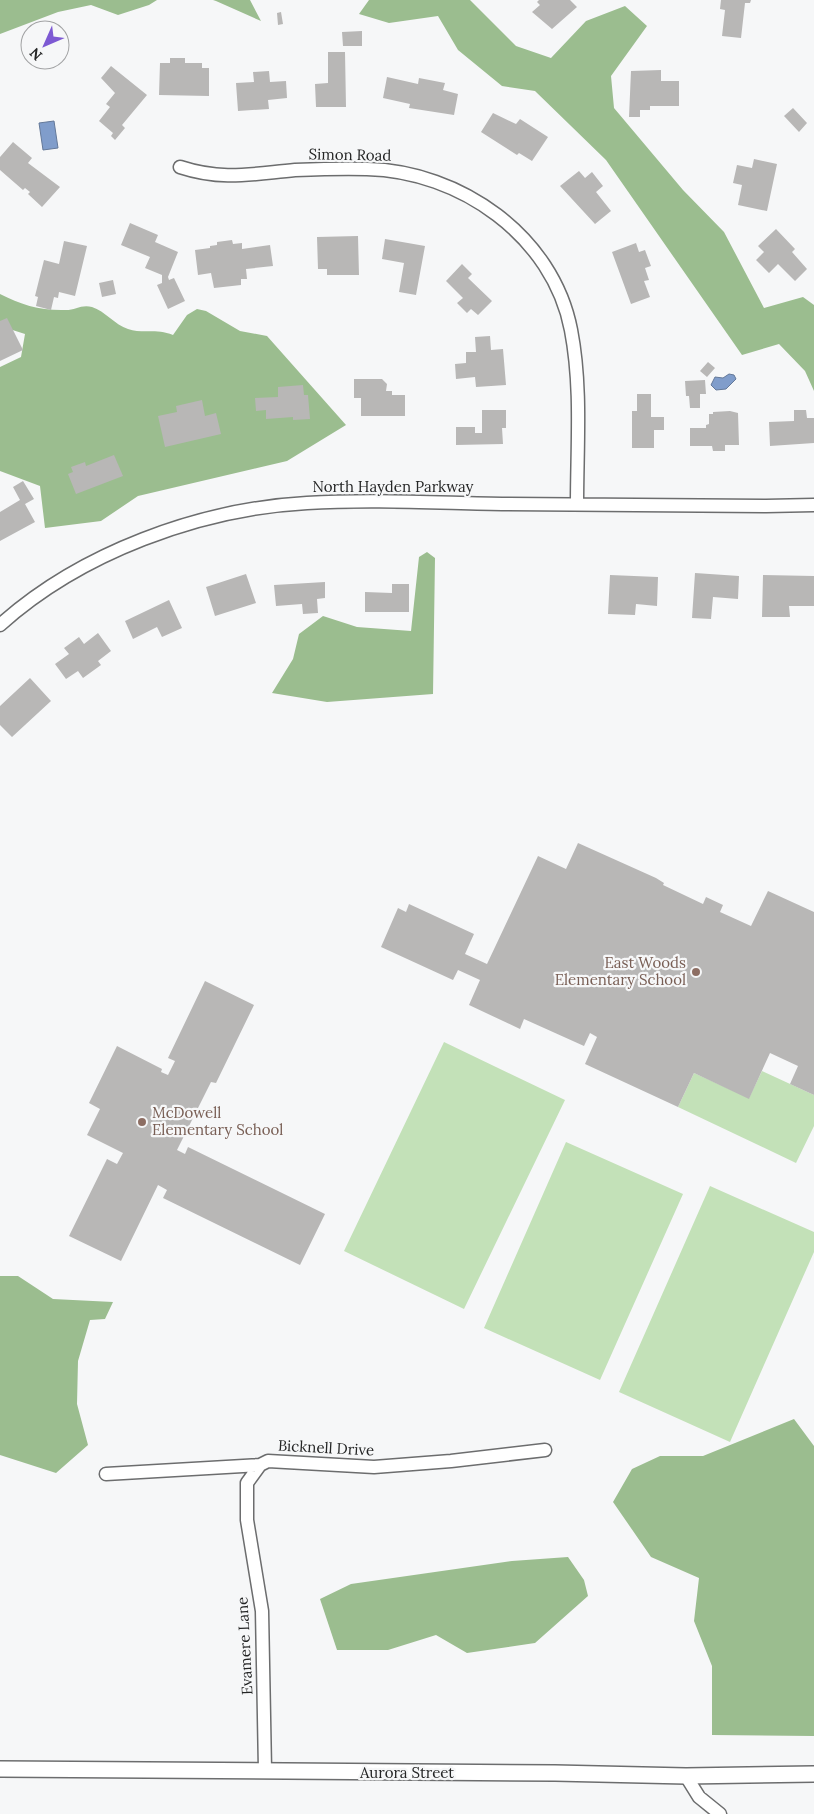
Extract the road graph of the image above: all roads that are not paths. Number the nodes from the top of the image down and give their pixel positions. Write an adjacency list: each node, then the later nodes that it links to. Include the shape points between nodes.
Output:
1 (180, 167): 2 (street, Simon Road, via 224,177 298,170 397,171 441,183 469,196 511,226 540,259 557,288 571,328 577,368)
2 (577, 504): 3 (street, North Hayden Parkway); 4 (street, North Hayden Parkway, via 306,503 250,510 187,525 112,553 45,590)
3 (814, 505)
4 (0, 625)
5 (544, 1450): 6 (street, Bicknell Drive, via 374,1467 268,1461)
6 (260, 1465): 7 (street, Bicknell Drive); 9 (street, Evamere Lane, via 247,1483 247,1520 262,1611)
7 (106, 1474)
8 (0, 1769): 9 (street, Aurora Street)
9 (265, 1770): 11 (street, Aurora Street)
10 (814, 1774): 11 (street, Aurora Street)
11 (686, 1776): 12 (street, via 699,1797)
12 (720, 1814)

